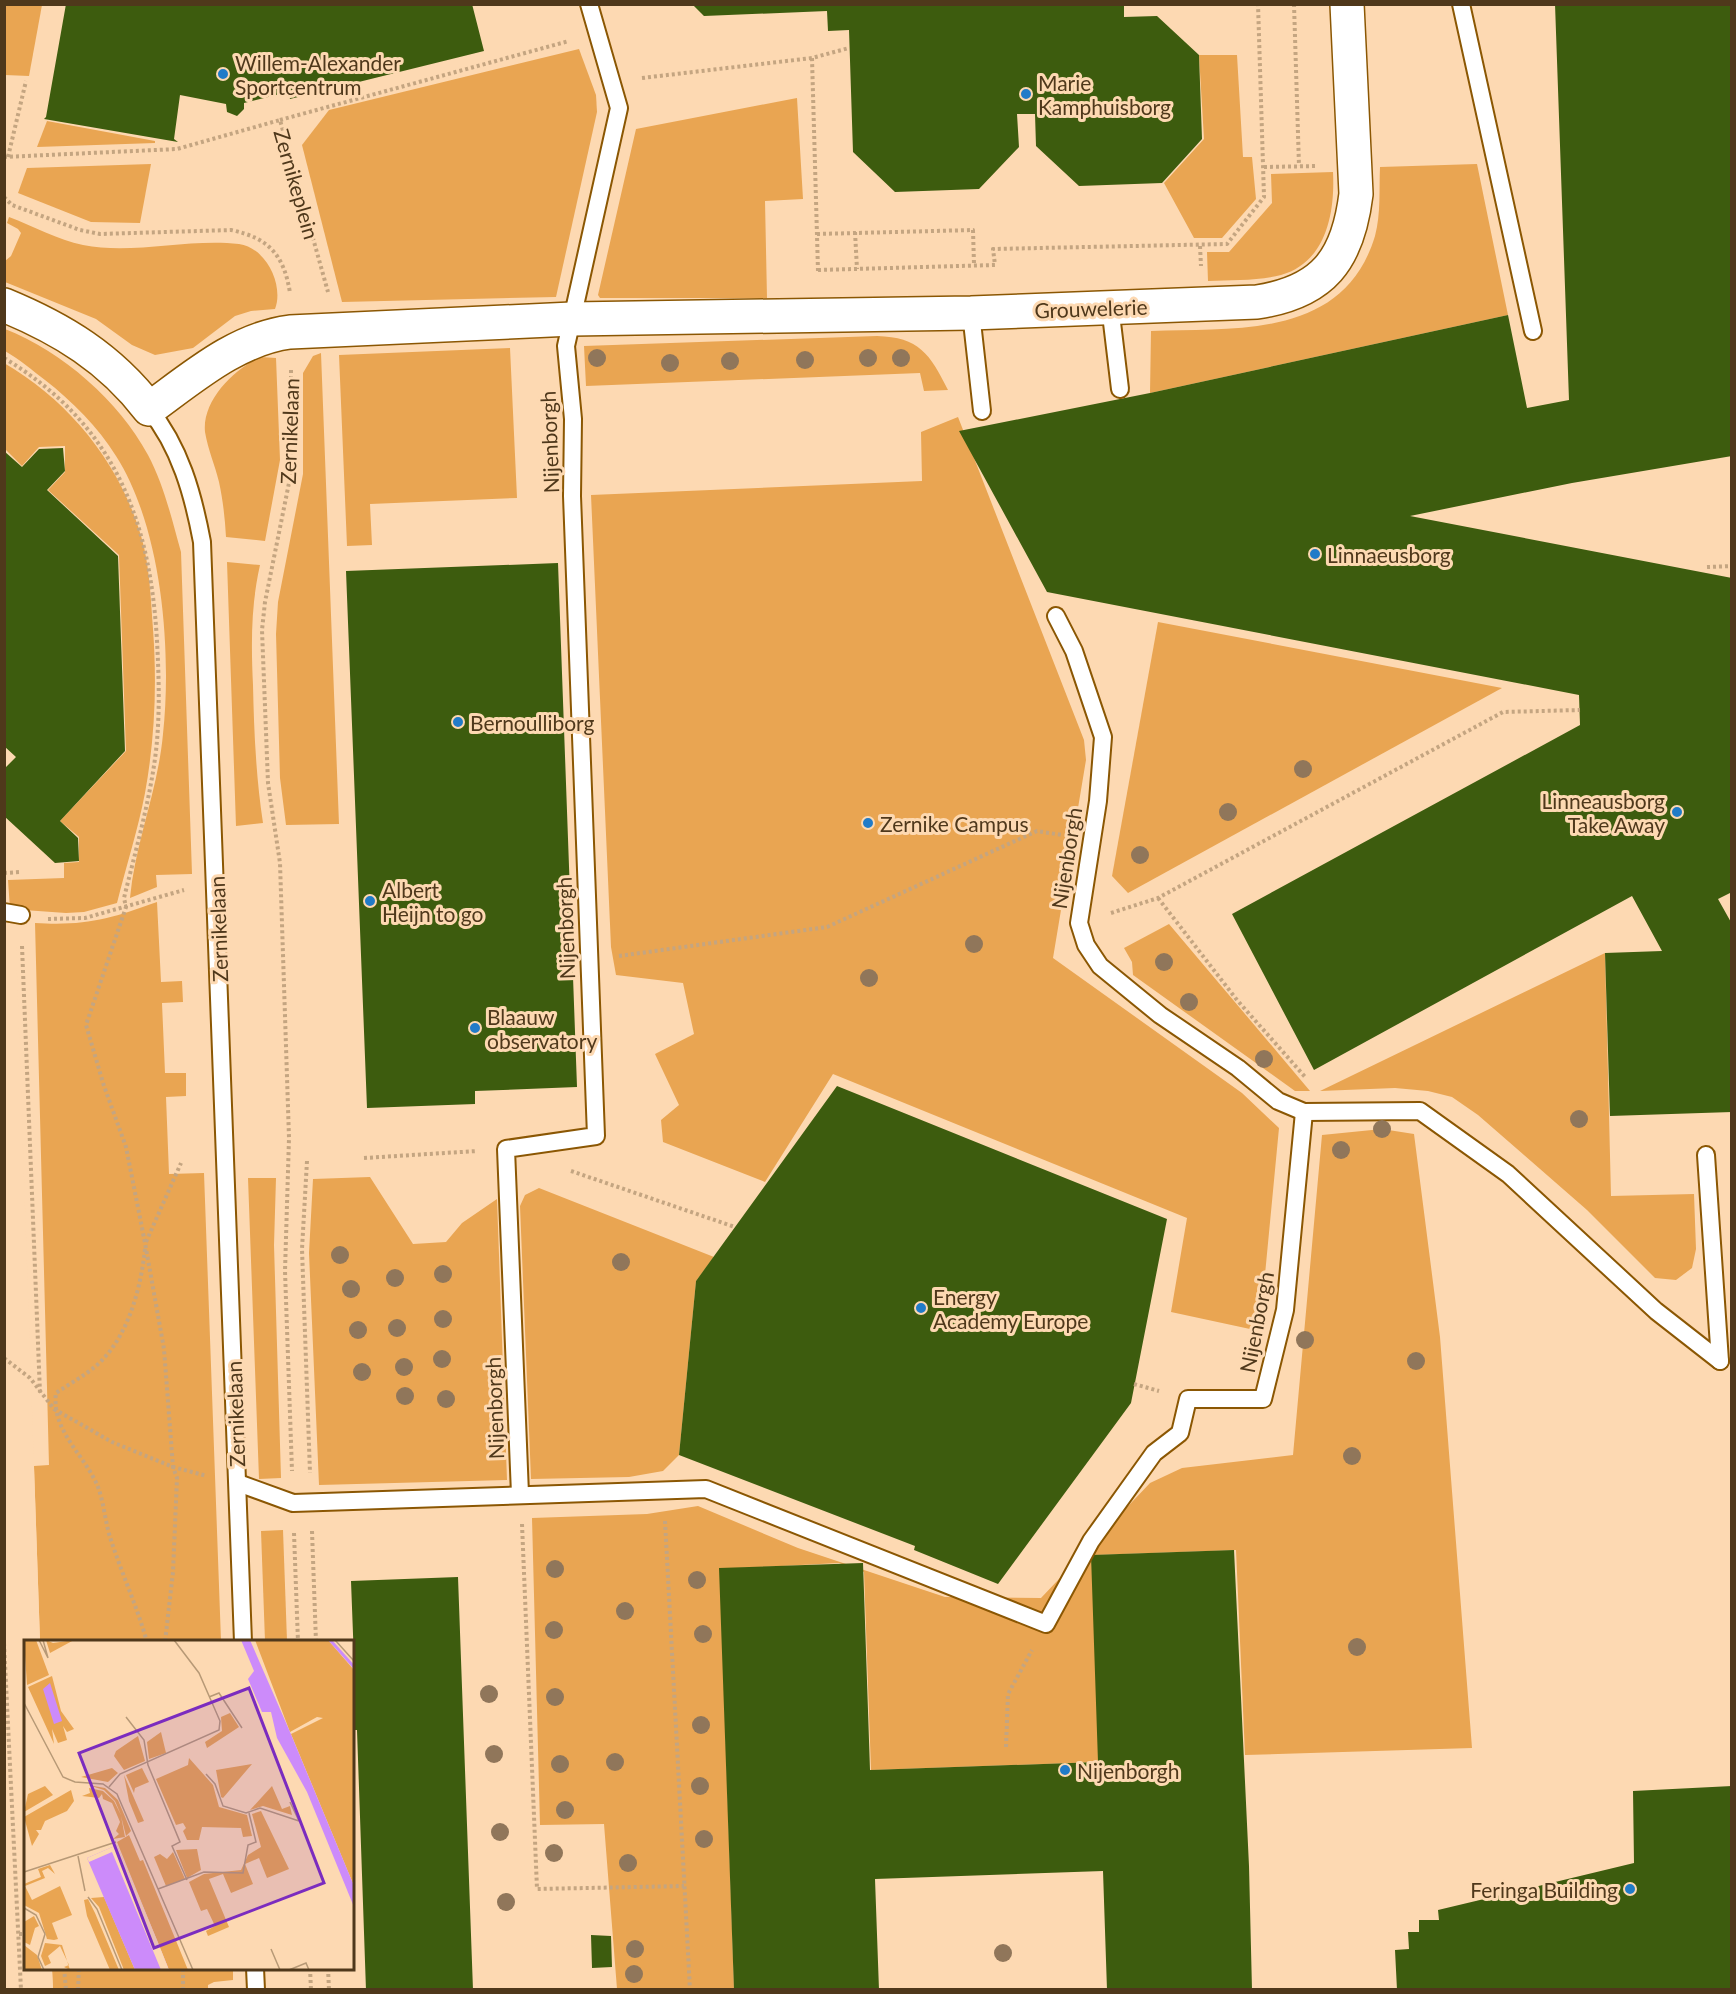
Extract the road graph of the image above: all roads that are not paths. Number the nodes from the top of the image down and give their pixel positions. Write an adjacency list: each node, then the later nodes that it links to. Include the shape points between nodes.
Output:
1 (589, 4): 7 (lane, Nijenborgh, via 619,108)
2 (1347, 4): 5 (street, Grouwelerie, via 1356,194 1347,237 1326,273 1312,285 1279,299)
3 (1461, 4): 8 (lane)
4 (4, 305): 10 (street, Zernikelaan, via 67,334 101,357 132,386)
5 (1110, 306): 6 (street, Grouwelerie); 9 (lane)
6 (971, 314): 7 (street, Grouwelerie); 11 (lane)
7 (572, 319): 10 (street, via 269,335 239,348); 16 (lane, Nijenborgh, via 567,346 573,419 572,496 596,1136 506,1149)
8 (1533, 331)
9 (1120, 389)
10 (148, 408): 15 (lane, Zernikelaan, via 180,459 194,500 202,542)
11 (982, 411)
12 (1056, 616): 13 (lane, Nijenborgh, via 1074,651 1103,737 1079,923 1086,945 1100,966 1160,1015 1238,1068 1278,1101)
13 (1304, 1112): 14 (lane, Nijenborgh, via 1419,1111 1508,1174 1591,1254 1720,1360); 16 (lane, Nijenborgh, via 1285,1311 1263,1399 1188,1399 1180,1433 1154,1454 1091,1541 1047,1624 706,1489)
14 (1706, 1155)
15 (237, 1483): 16 (lane, via 293,1503); 17 (lane, Zernikelaan)
16 (520, 1494)
17 (243, 1640)
18 (255, 1970): 19 (lane)
19 (256, 1989)

